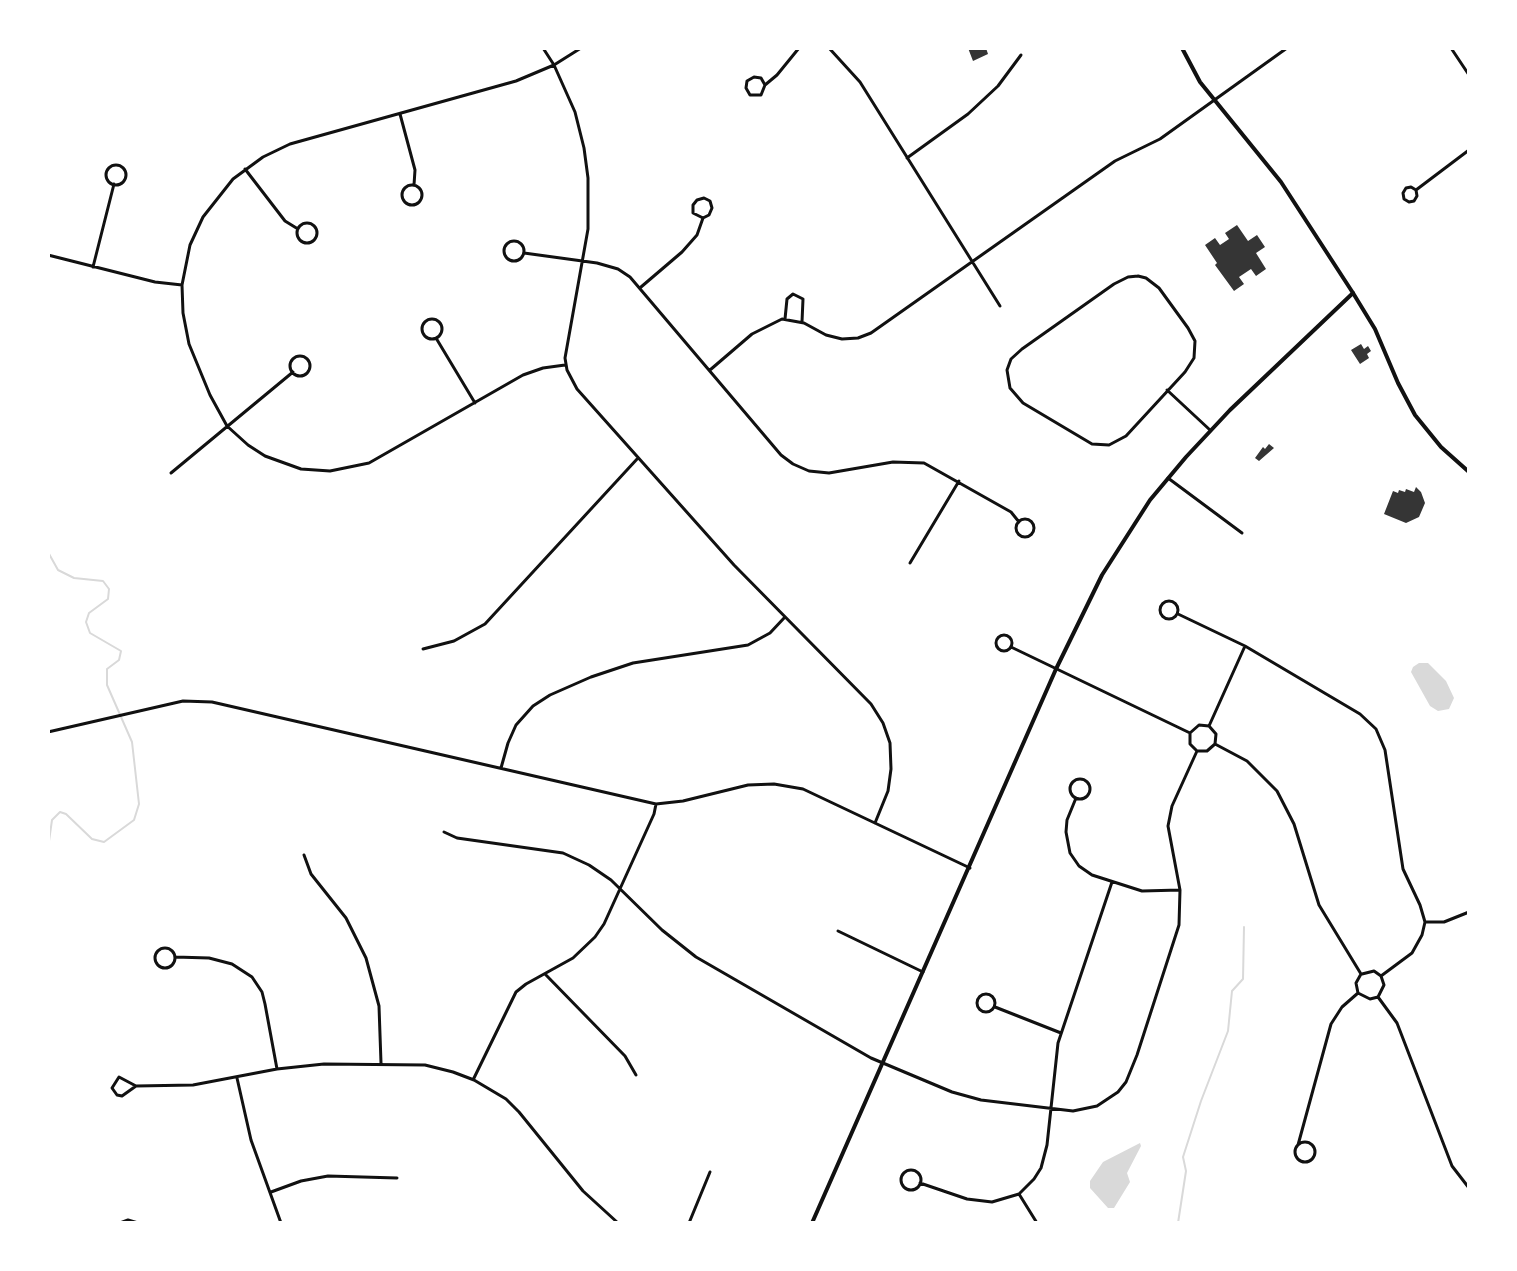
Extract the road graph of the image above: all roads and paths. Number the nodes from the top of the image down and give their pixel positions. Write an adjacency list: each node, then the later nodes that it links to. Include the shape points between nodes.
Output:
1 (543, 48): 9 (street)
2 (581, 48): 9 (street)
3 (799, 48): 11 (street)
4 (829, 48): 15 (street, via 860,82)
5 (1182, 48): 12 (main road)
6 (1287, 48): 12 (street)
7 (1451, 48): 10 (street)
8 (1021, 55): 15 (street, via 976,108)
9 (554, 65): 13 (street, via 496,88); 24 (street, via 575,112 586,161 589,214)
10 (1469, 75)
11 (765, 85): 11 (street, via 754,77 746,88 757,97)
12 (1215, 100): 25 (street, via 1160,139 1115,161); 29 (main road, via 1281,182)
13 (400, 114): 16 (street, via 290,144); 18 (street)
14 (1469, 150): 19 (street)
15 (907, 158): 25 (street)
16 (245, 169): 21 (street, via 285,221); 27 (street, via 203,217 190,245)
17 (114, 184): 17 (street, via 126,175 118,165 106,175); 26 (street)
18 (414, 185): 18 (street, via 402,194 408,204 421,196)
19 (1416, 190)
20 (703, 218): 20 (street, via 712,208 704,198 692,209); 28 (street, via 682,252)
21 (298, 229): 21 (street, via 303,242 316,237 311,224)
22 (524, 253): 22 (street, via 517,242 505,247 513,261); 24 (street)
23 (48, 255): 26 (street)
24 (583, 261): 28 (street, via 618,269); 34 (street)
25 (972, 263): 30 (street); 32 (street, via 864,336 834,338)
26 (93, 267): 27 (street)
27 (182, 285): 39 (street, via 189,344)
28 (641, 287): 35 (street)
29 (1353, 293): 40 (main road); 42 (main road, via 1415,415)
30 (1000, 306)
31 (785, 319): 32 (street); 32 (street, via 787,299 793,294 803,299); 35 (street, via 761,327)
32 (802, 322)
33 (436, 338): 33 (street, via 440,323 428,320 422,332); 38 (street)
34 (565, 365): 38 (street, via 533,371); 41 (street, via 577,389)
35 (710, 370): 45 (street, via 793,464 829,473 913,461)
36 (293, 372): 36 (street, via 305,374 308,360 294,358); 39 (street)
37 (1167, 390): 37 (street, via 1126,436 1103,445 1084,440 1023,403 1010,388 1007,370 1022,349 1114,284 1138,276 1159,288 1195,341 1191,364); 40 (street)
38 (475, 403): 39 (street, via 369,463 330,471 272,459)
39 (227, 426): 43 (street)
40 (1210, 430): 44 (main road)
41 (638, 458): 50 (street); 53 (street, via 485,624 454,641)
42 (1469, 472)
43 (171, 473)
44 (1168, 478): 47 (street); 54 (main road, via 1102,575)
45 (959, 481): 46 (street); 48 (street)
46 (1019, 522): 46 (street, via 1018,533 1031,535 1031,522)
47 (1242, 533)
48 (910, 563)
49 (1178, 614): 49 (street, via 1171,601 1161,606 1164,617); 51 (street)
50 (785, 617): 60 (street, via 748,645 633,663 550,695 516,725); 63 (street, via 858,689 883,723 891,769)
51 (1245, 646): 55 (street); 71 (street, via 1360,714 1376,729 1385,750 1403,869)
52 (1011, 647): 52 (street, via 1006,635 996,640 1001,651); 54 (street)
53 (423, 649)
54 (1056, 669): 57 (street); 66 (main road)
55 (1209, 726): 57 (street, via 1199,725); 58 (street, via 1216,734)
56 (48, 732): 60 (street, via 183,701 212,702)
57 (1190, 733): 59 (street)
58 (1215, 744): 59 (street); 76 (street, via 1247,761 1277,791 1294,824 1319,905)
59 (1197, 751): 69 (street, via 1169,816)
60 (500, 769): 62 (street)
61 (1076, 798): 61 (street, via 1090,792 1085,781 1073,783); 67 (street, via 1066,832 1070,853 1085,871)
62 (656, 804): 63 (street, via 774,784 803,789); 68 (street)
63 (875, 823): 66 (street)
64 (444, 832): 68 (street, via 563,853 589,865)
65 (304, 855): 83 (street, via 366,958 379,1006)
66 (970, 868): 74 (main road)
67 (1112, 882): 69 (street, via 1149,892); 81 (street)
68 (620, 890): 75 (street, via 595,937); 82 (street, via 696,957)
69 (1180, 890): 89 (street, via 1177,934 1126,1082 1097,1106)
70 (1469, 912): 71 (street, via 1444,922)
71 (1425, 922): 77 (street, via 1412,953)
72 (838, 931): 74 (street)
73 (175, 957): 73 (street, via 164,947 154,958 164,968); 84 (street, via 221,961 252,977 262,992)
74 (923, 972): 82 (main road)
75 (545, 974): 85 (street, via 625,1056); 87 (street, via 516,992)
76 (1361, 974): 77 (street, via 1374,971); 78 (street)
77 (1381, 976): 79 (street, via 1384,989)
78 (1358, 993): 79 (street); 90 (street, via 1331,1024)
79 (1378, 997): 94 (street, via 1397,1023 1452,1166)
80 (995, 1007): 80 (street, via 992,996 977,1000 984,1013); 81 (street)
81 (1061, 1033): 89 (street)
82 (883, 1062): 89 (street, via 967,1096); 102 (main road)
83 (381, 1063): 84 (street); 87 (street, via 425,1065)
84 (277, 1069): 86 (street)
85 (636, 1075)
86 (237, 1078): 88 (street); 95 (street)
87 (474, 1080): 100 (street, via 506,1099 583,1191)
88 (136, 1086): 88 (street, via 122,1096 112,1088 119,1077)
89 (1050, 1109): 96 (street, via 1041,1168)
90 (1298, 1145): 90 (street, via 1298,1159 1312,1160 1312,1145)
91 (710, 1172): 101 (street)
92 (397, 1178): 95 (street, via 328,1176)
93 (920, 1183): 93 (street, via 916,1172 901,1177 902,1186 910,1190); 96 (street, via 980,1202)
94 (1469, 1188)
95 (270, 1192): 99 (street)
96 (1019, 1194): 103 (street)
97 (120, 1223): 98 (street)
98 (138, 1223)
99 (281, 1223)
100 (618, 1223)
101 (689, 1223)
102 (812, 1223)
103 (1037, 1223)

